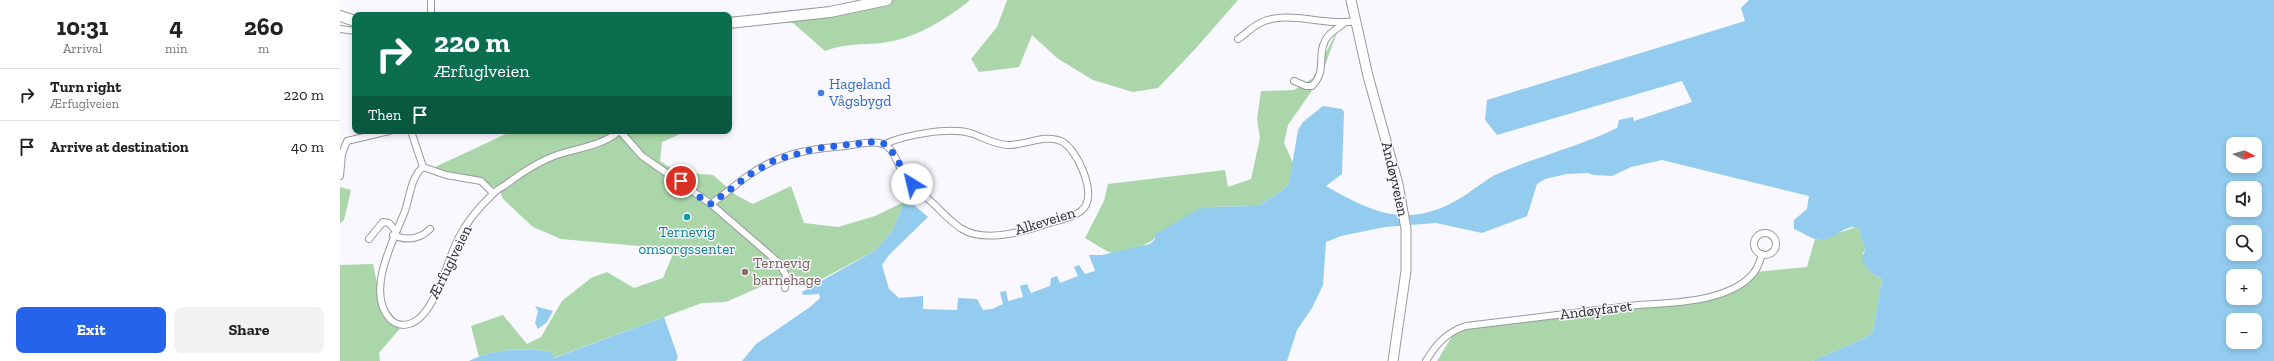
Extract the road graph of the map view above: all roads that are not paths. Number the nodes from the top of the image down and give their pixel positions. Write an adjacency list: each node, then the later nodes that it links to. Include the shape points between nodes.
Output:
1 (430, 0): 4 (street)
2 (887, 0): 8 (main road, via 830,12)
3 (1352, 0): 7 (street, Andøyveien)
4 (431, 12)
5 (340, 16): 6 (main road)
6 (352, 20)
7 (1356, 21): 10 (street); 30 (street, Andøyveien, via 1406,229 1406,271)
8 (732, 23)
9 (340, 24): 11 (main road)
10 (1343, 24): 14 (street, via 1279,18 1261,22); 15 (street, via 1326,39 1318,80 1312,86)
11 (352, 26)
12 (340, 29): 13 (street)
13 (352, 31)
14 (1238, 39)
15 (1294, 81)
16 (376, 134): 22 (street, via 347,141 342,154)
17 (412, 134): 21 (street)
18 (615, 134): 23 (street, Ærfuglveien, via 605,140 540,162)
19 (623, 134): 24 (street, Ærfuglveien, via 642,156)
20 (885, 144): 20 (street, Alkeveien, via 905,176 917,189 957,225 974,233 995,234 1043,225 1076,213 1086,204 1089,189 1087,179 1068,147 1059,140 1008,145 970,133 948,132 897,139); 24 (street, Alkeveien, via 871,142 818,148 775,160 752,173)
21 (423, 167): 23 (street, via 446,175 481,181); 26 (street, via 417,172 405,210)
22 (340, 176)
23 (493, 193): 26 (street, Ærfuglveien, via 457,240 442,281 429,305 411,324 403,325 391,320 380,301 380,285)
24 (711, 204): 29 (street, Ærfuglveien, via 778,262 786,275)
25 (430, 229): 26 (street, via 415,238 404,239)
26 (394, 233): 27 (street, via 389,224 383,222)
27 (369, 239)
28 (1762, 254): 31 (street, Andøyfaret, via 1752,275 1737,287 1719,295 1664,304 1466,326 1444,336)
29 (785, 288)
30 (1393, 361)
31 (1426, 361)

